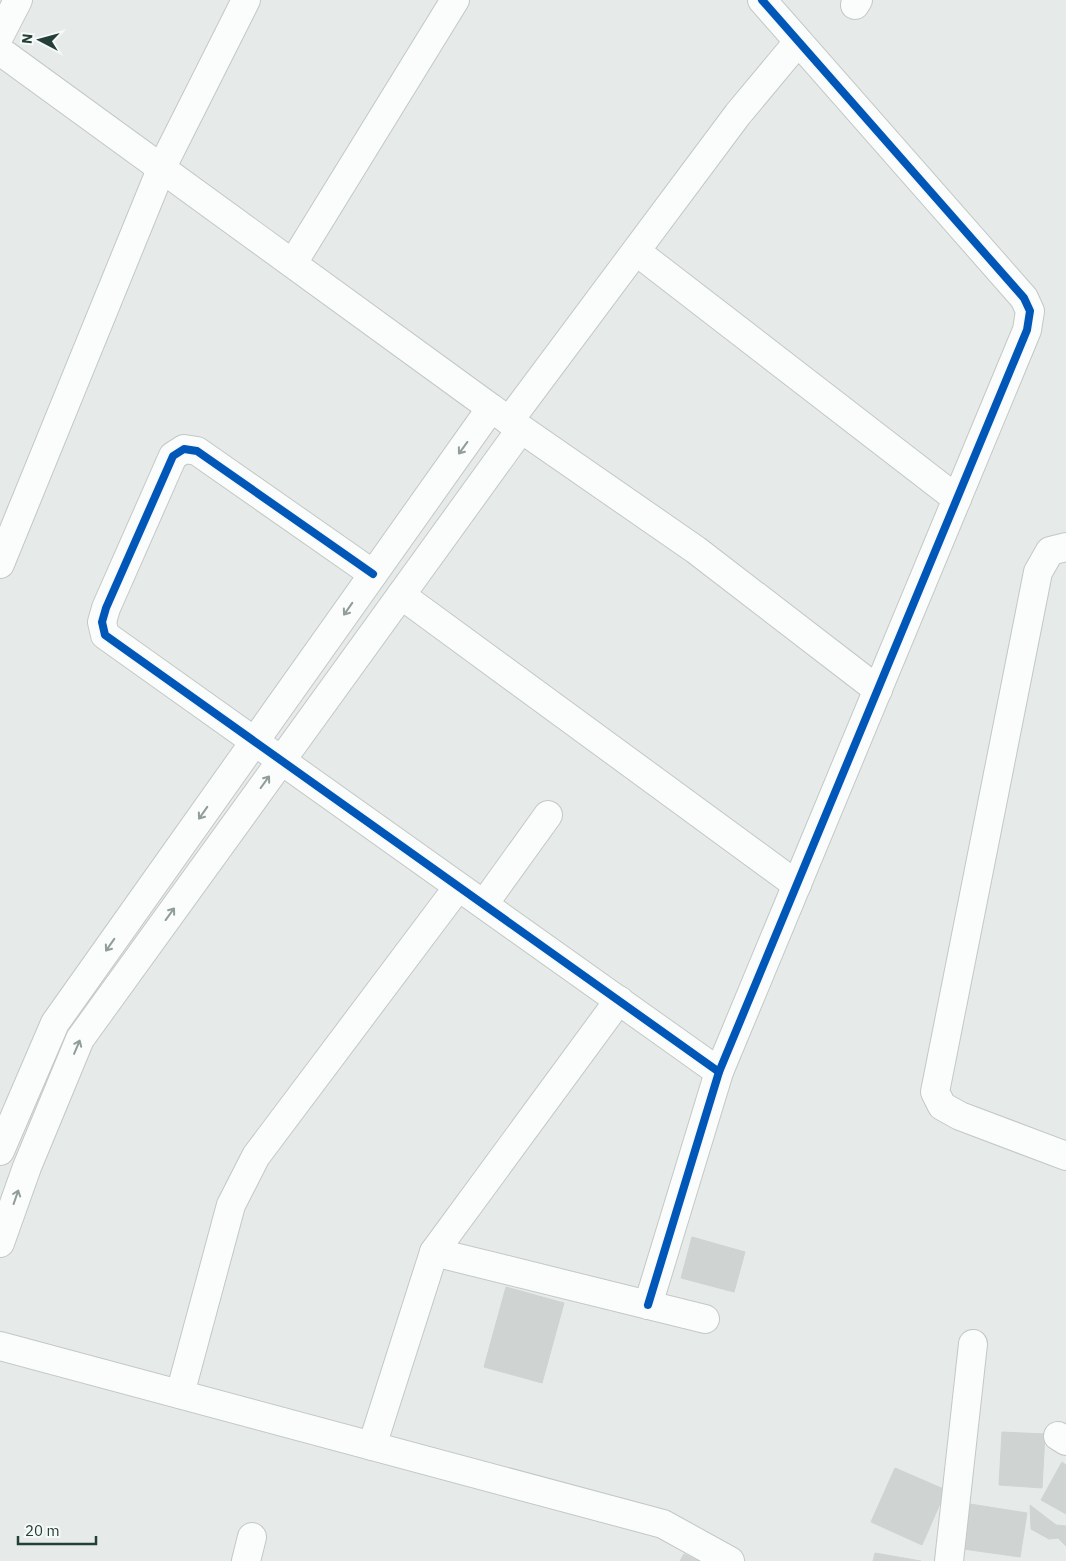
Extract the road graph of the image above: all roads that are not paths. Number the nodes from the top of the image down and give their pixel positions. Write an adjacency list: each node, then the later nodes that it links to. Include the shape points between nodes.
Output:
1 (18, 0): 5 (street)
2 (246, 0): 8 (street)
3 (456, 0): 10 (street)
4 (762, 0): 6 (street)
5 (0, 35)
6 (798, 42): 9 (street, via 738,114); 12 (street, via 1024,298 1030,311 1027,330)
7 (0, 51): 8 (street)
8 (162, 167): 10 (street); 14 (street)
9 (636, 252): 11 (street); 12 (street)
10 (293, 263): 11 (street)
11 (507, 420): 15 (street, one-way to 15); 16 (street); 17 (street, via 696,550)
12 (957, 499): 17 (street)
13 (1066, 547): 27 (street, via 1050,551 1038,572 935,1092 942,1106 960,1116)
14 (0, 564)
15 (372, 574): 18 (street, one-way to 18); 18 (street, via 197,451 184,449 173,456 106,608 102,622 105,635)
16 (401, 595): 19 (street); 21 (street)
17 (878, 690): 21 (street)
18 (254, 741): 19 (street); 26 (street, one-way to 26, via 55,1022)
19 (281, 760): 22 (street); 29 (street, one-way to 19, via 80,1039)
20 (548, 815): 23 (street)
21 (797, 885): 25 (street)
22 (458, 887): 23 (street); 36 (street, via 256,1156 231,1204)
23 (484, 904): 24 (street)
24 (619, 1000): 25 (street); 31 (street)
25 (720, 1072): 32 (street)
26 (0, 1152)
27 (1066, 1156)
28 (0, 1162): 29 (street)
29 (27, 1167): 30 (street, one-way to 29)
30 (0, 1243)
31 (434, 1252): 32 (street); 37 (street)
32 (648, 1305): 33 (street)
33 (706, 1319)
34 (973, 1344): 39 (street)
35 (0, 1346): 36 (street)
36 (180, 1394): 37 (street)
37 (372, 1446): 38 (street, via 663,1524)
38 (730, 1561)
39 (948, 1561)

